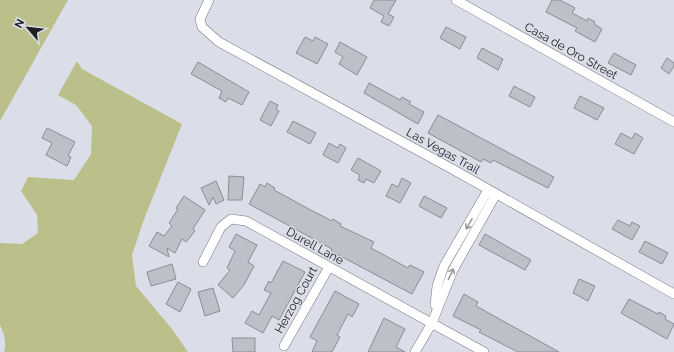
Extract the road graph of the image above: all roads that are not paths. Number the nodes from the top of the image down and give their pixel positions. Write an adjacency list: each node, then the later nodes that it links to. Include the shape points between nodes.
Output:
1 (209, 0): 4 (street, Las Vegas Trail, via 200,19 202,27 219,42)
2 (456, 0): 3 (street, Casa de Oro Street)
3 (674, 122)
4 (492, 192): 7 (street, Las Vegas Trail); 8 (street, via 441,274)
5 (203, 262): 6 (street, Durell Lane, via 221,227 227,221 236,218 246,221)
6 (329, 267): 8 (street, Durell Lane); 9 (street, Herzog Court)
7 (674, 294)
8 (432, 324): 10 (street); 11 (street, Durell Lane)
9 (284, 346)
10 (415, 352)
11 (484, 352)

